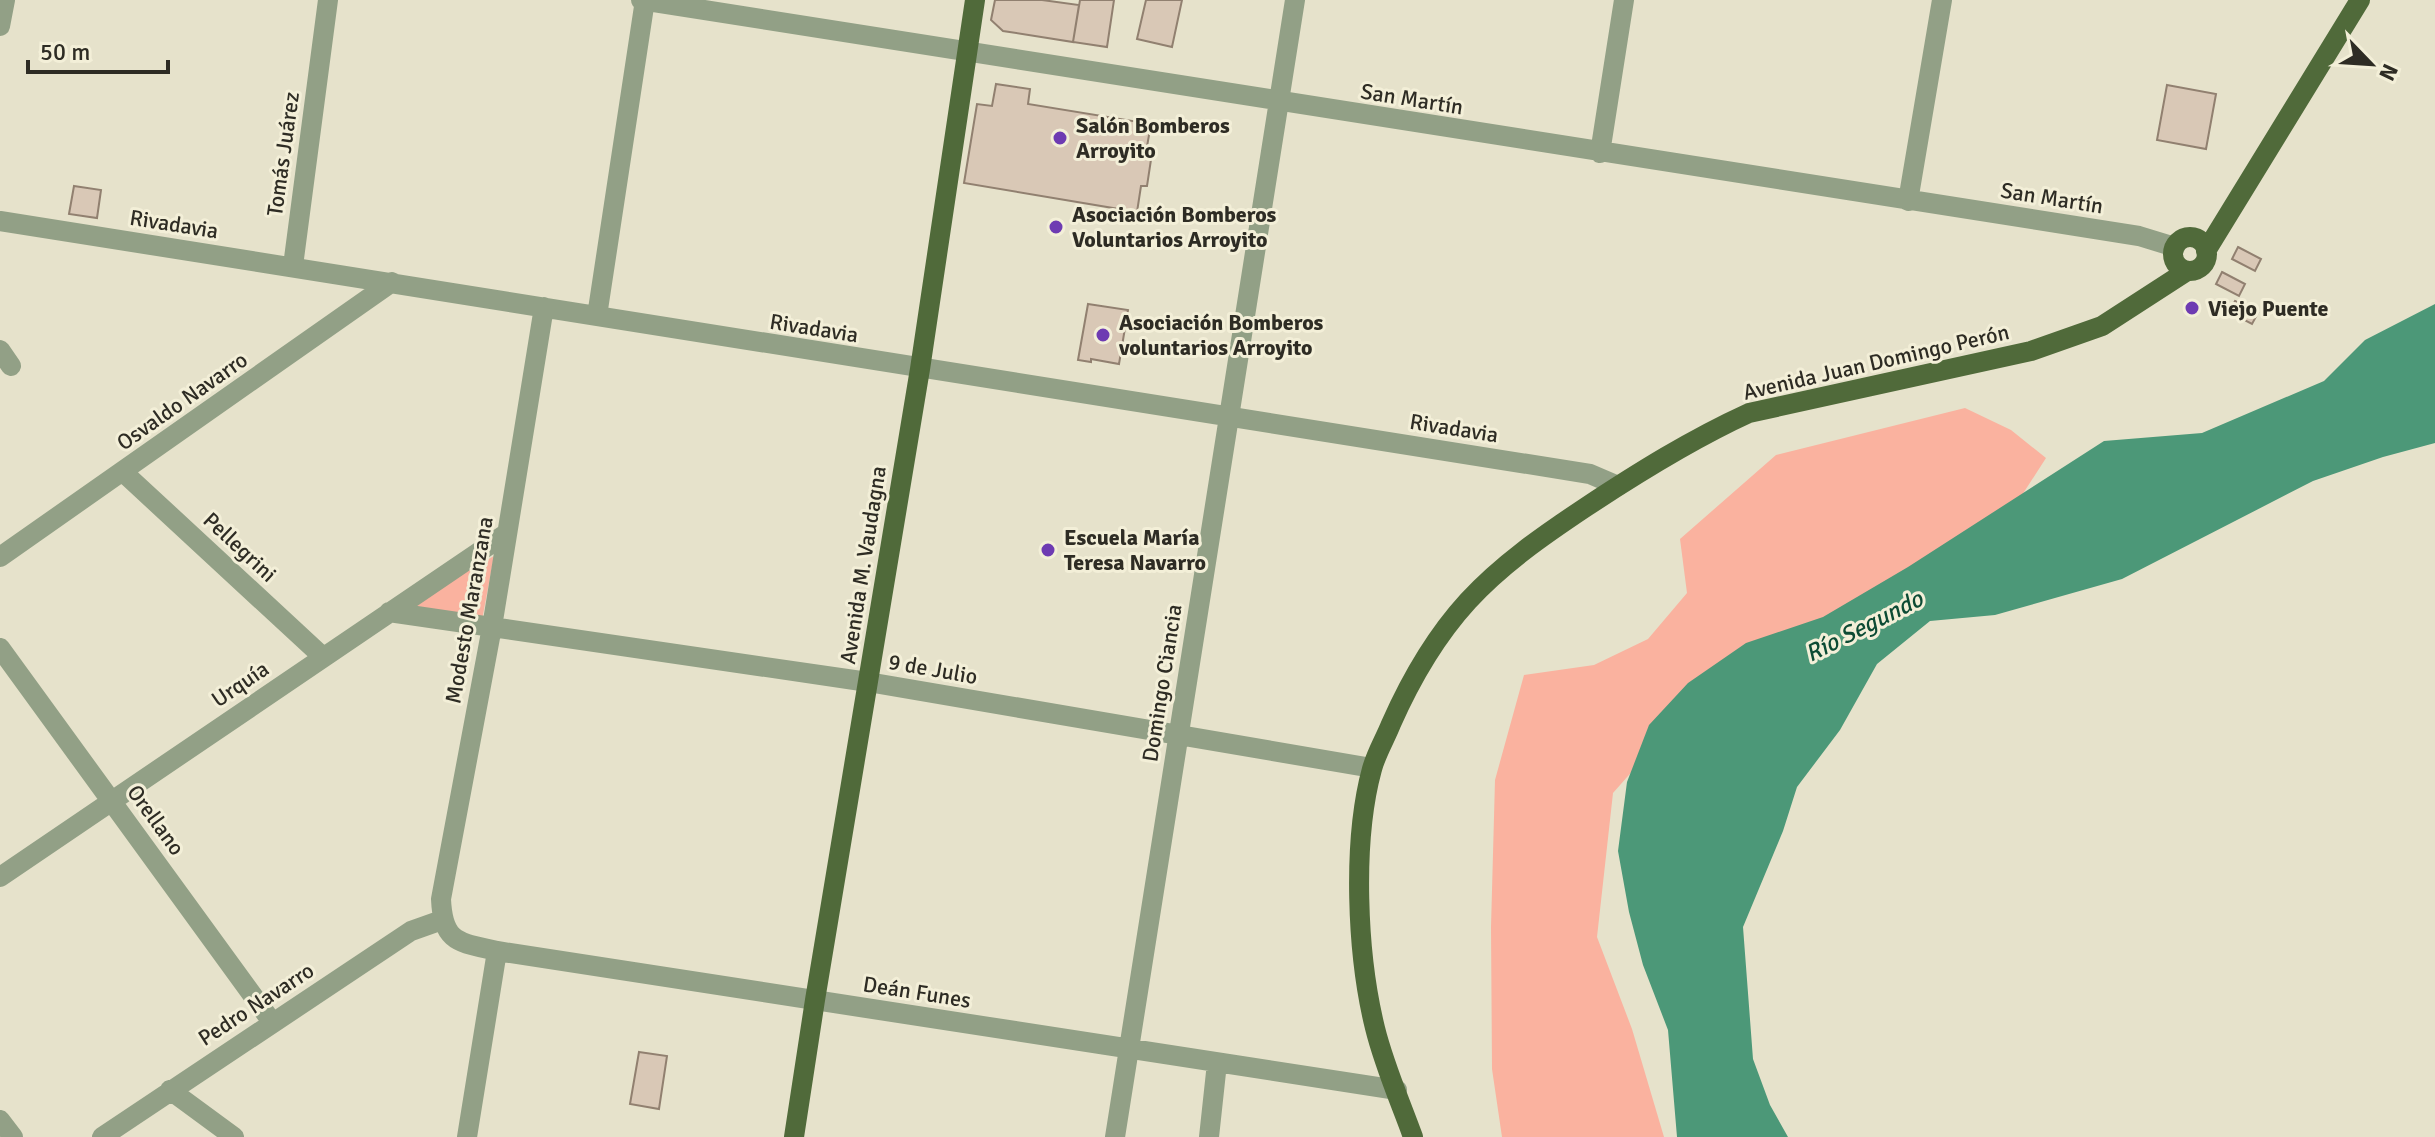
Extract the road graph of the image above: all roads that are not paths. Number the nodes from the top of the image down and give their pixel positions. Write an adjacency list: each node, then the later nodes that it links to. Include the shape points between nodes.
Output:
1 (5, 0): 9 (street)
2 (328, 0): 17 (street, Tomás Juárez)
3 (644, 0): 10 (street, San Martín); 20 (street)
4 (975, 0): 10 (main road, Avenida M. Vaudagna)
5 (1295, 0): 11 (street, Domingo Ciancia)
6 (1624, 0): 12 (street)
7 (1942, 0): 13 (street)
8 (2360, 0): 15 (main road, via 2251,175)
9 (0, 26)
10 (967, 52): 11 (street, San Martín); 21 (main road, Avenida M. Vaudagna)
11 (1278, 102): 12 (street, San Martín); 22 (street, Domingo Ciancia)
12 (1600, 153): 13 (street, San Martín)
13 (1908, 201): 16 (street, San Martín, via 2139,236)
14 (0, 221): 17 (street, Rivadavia)
15 (2200, 244): 16 (main road, via 2183,239); 16 (main road, via 2201,266)
16 (2179, 260): 24 (main road, Avenida Juan Domingo Perón, via 2102,326 2031,351 1749,413)
17 (293, 266): 18 (street, Rivadavia)
18 (392, 282): 19 (street, Rivadavia); 23 (street, Osvaldo Navarro)
19 (544, 307): 20 (street, Rivadavia); 25 (street, Modesto Maranzana)
20 (597, 316): 21 (street, Rivadavia)
21 (920, 369): 22 (street, Rivadavia); 31 (main road, Avenida M. Vaudagna)
22 (1228, 416): 24 (street, Rivadavia, via 1590,474); 32 (street, Domingo Ciancia)
23 (123, 472): 26 (street, Osvaldo Navarro); 30 (street, Pellegrini)
24 (1618, 486): 33 (main road, Avenida Juan Domingo Perón, via 1538,539 1467,603 1401,703)
25 (507, 533): 27 (street, Urquía); 28 (street, Modesto Maranzana)
26 (0, 557)
27 (389, 612): 28 (street, 9 de Julio); 30 (street, Urquía)
28 (492, 627): 31 (street, 9 de Julio); 36 (street, Modesto Maranzana, via 441,899)
29 (0, 648): 34 (street, Orellano)
30 (323, 657): 34 (street, Urquía)
31 (868, 682): 32 (street, 9 de Julio); 38 (main road, Avenida M. Vaudagna)
32 (1178, 735): 33 (street, 9 de Julio); 40 (street, Domingo Ciancia)
33 (1372, 768): 43 (main road, Avenida Juan Domingo Perón, via 1362,834 1365,968 1375,1029)
34 (112, 800): 35 (street, Urquía); 39 (street, Orellano)
35 (0, 877)
36 (442, 920): 37 (street, Deán Funes, via 464,943); 39 (street, Pedro Navarro, via 411,931)
37 (497, 951): 38 (street, Deán Funes); 48 (street)
38 (815, 1000): 40 (street, Deán Funes); 49 (main road, Avenida M. Vaudagna)
39 (272, 1022): 42 (street, Pedro Navarro)
40 (1129, 1049): 41 (street, Deán Funes); 50 (street, Domingo Ciancia)
41 (1217, 1063): 43 (street, Deán Funes); 51 (street)
42 (170, 1090): 46 (street, Pedro Navarro); 47 (street)
43 (1397, 1090): 52 (main road, Avenida Juan Domingo Perón)
44 (0, 1120): 45 (street)
45 (13, 1137)
46 (102, 1137)
47 (234, 1137)
48 (467, 1137)
49 (794, 1137)
50 (1115, 1137)
51 (1209, 1137)
52 (1413, 1137)

